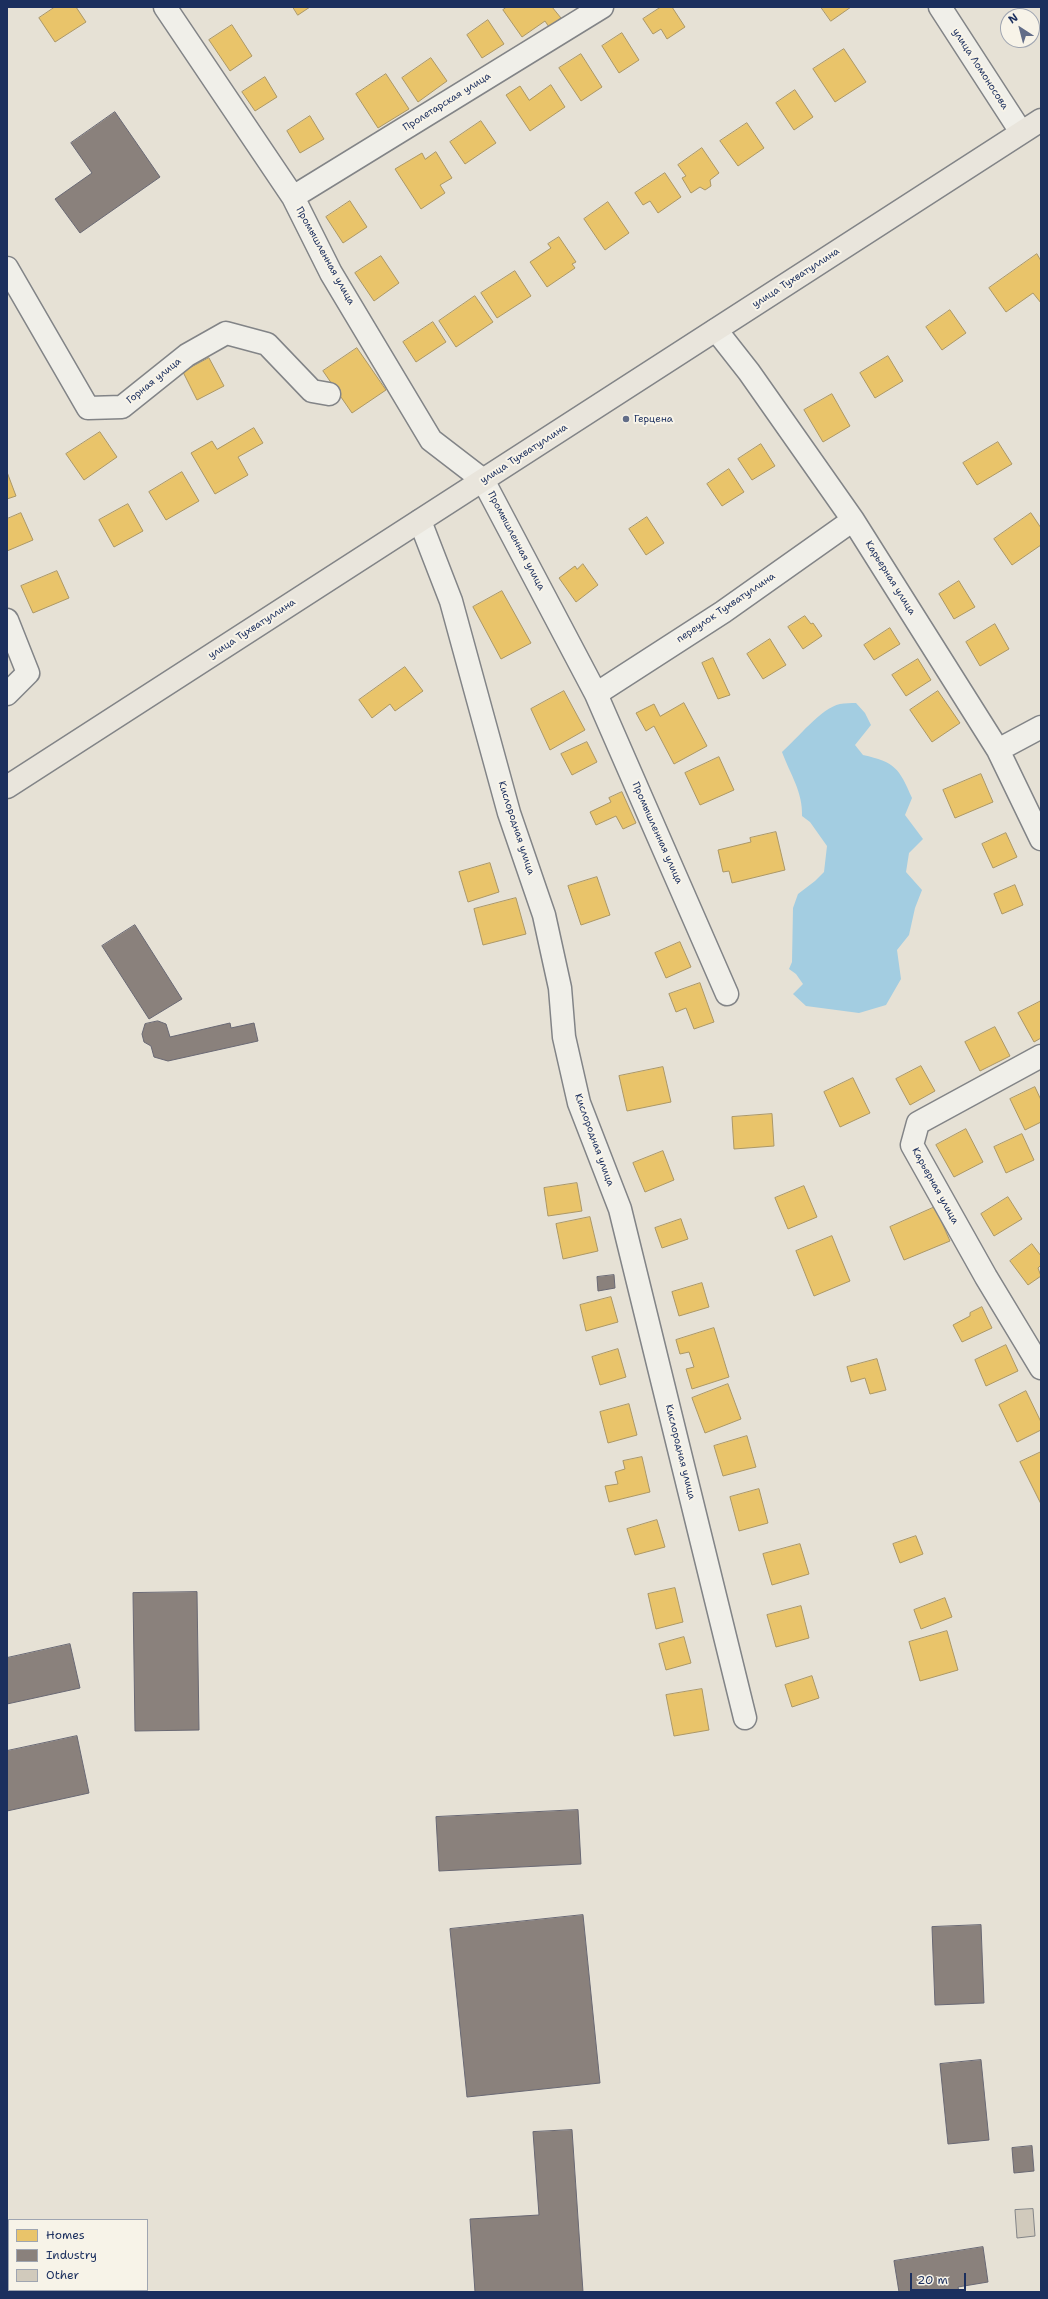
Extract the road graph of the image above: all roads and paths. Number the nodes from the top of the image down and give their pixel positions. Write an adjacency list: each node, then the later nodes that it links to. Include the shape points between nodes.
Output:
1 (602, 7): 6 (street, Пролетарская улица)
2 (940, 7): 5 (street, улица Ломоносова)
3 (173, 9): 6 (street, Промышленная улица)
4 (1041, 120): 5 (main road, улица Тухватуллина)
5 (1021, 132): 8 (main road, улица Тухватуллина)
6 (293, 197): 10 (street, Промышленная улица, via 332,273 430,440)
7 (7, 268): 9 (street, Горная улица, via 88,408 122,407 187,355 226,333 267,344 312,391)
8 (716, 330): 10 (main road, улица Тухватуллина); 11 (street, Карьерная улица, via 749,372)
9 (329, 394)
10 (483, 480): 12 (main road, улица Тухватуллина); 15 (street, Промышленная улица)
11 (853, 520): 15 (street, переулок Тухватуллина, via 723,612); 17 (street, Карьерная улица)
12 (420, 521): 18 (main road, улица Тухватуллина); 23 (street, Кислородная улица, via 451,601 509,813 544,915 560,988 564,1037 579,1103 620,1209)
13 (7, 620): 14 (street, via 28,673)
14 (7, 694)
15 (596, 694): 20 (street, Промышленная улица)
16 (1041, 727): 17 (street)
17 (998, 750): 19 (street, Карьерная улица)
18 (7, 787)
19 (1041, 839)
20 (727, 994)
21 (1041, 1056): 22 (street, Карьерная улица, via 918,1123 912,1145 986,1277)
22 (1041, 1368)
23 (745, 1718)

